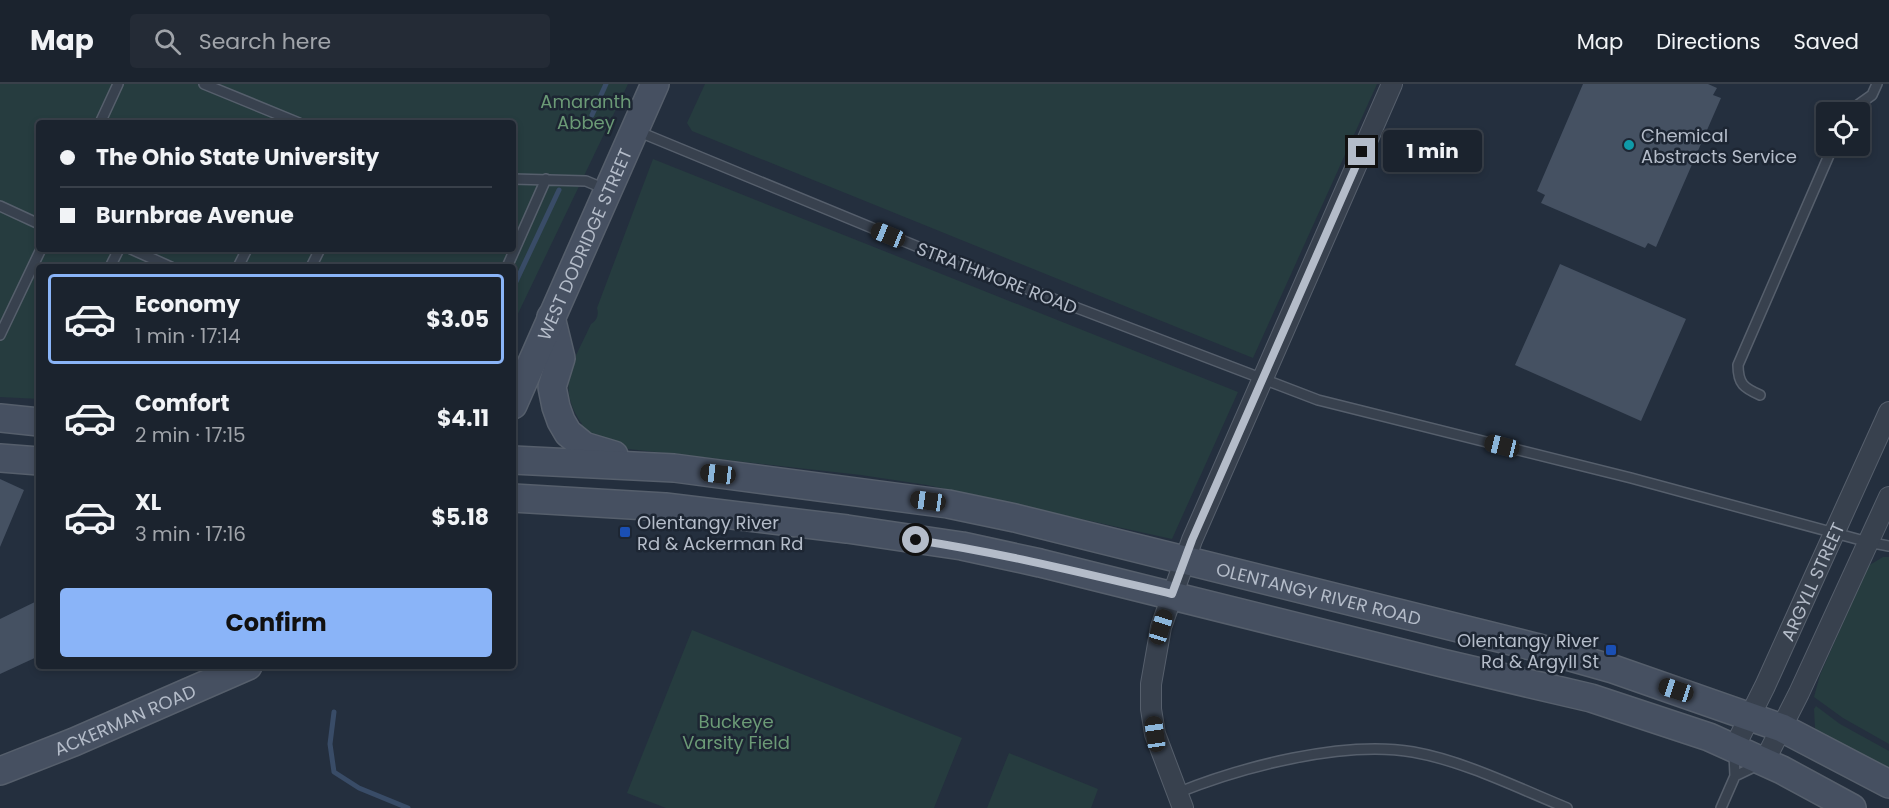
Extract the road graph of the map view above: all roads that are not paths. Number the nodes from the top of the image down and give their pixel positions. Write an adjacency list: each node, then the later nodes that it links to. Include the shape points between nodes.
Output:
1 (118, 84): 7 (lane)
2 (204, 84): 8 (lane)
3 (655, 84): 9 (main road, WEST DODRIDGE STREET)
4 (1392, 84): 24 (street)
5 (1877, 84): 6 (lane, via 1872,95)
6 (1862, 102)
7 (101, 120)
8 (291, 120)
9 (635, 130): 13 (main road, WEST DODRIDGE STREET); 24 (lane, STRATHMORE ROAD, via 928,251)
10 (1829, 156): 25 (lane, via 1738,365 1742,385)
11 (516, 179): 12 (lane)
12 (546, 179): 13 (lane, via 586,181); 16 (lane)
13 (609, 190): 19 (main road, WEST DODRIDGE STREET)
14 (0, 206): 15 (lane)
15 (36, 223)
16 (516, 247)
17 (40, 252): 22 (lane)
18 (138, 252): 20 (lane)
19 (579, 256): 21 (main road, WEST DODRIDGE STREET); 23 (main road, via 546,296)
20 (164, 264)
21 (551, 317): 26 (main road, WEST DODRIDGE STREET); 33 (main road, via 561,358 552,387 568,433 596,451)
22 (0, 335)
23 (516, 354)
24 (1261, 380): 36 (lane, STRATHMORE ROAD, via 1318,400); 39 (street)
25 (1760, 396)
26 (516, 398)
27 (1889, 412): 36 (street, ARGYLL STREET)
28 (0, 418): 29 (main road)
29 (36, 422)
30 (0, 458): 32 (main road)
31 (516, 460): 33 (main road, OLENTANGY RIVER ROAD)
32 (36, 461)
33 (674, 468): 39 (main road, OLENTANGY RIVER ROAD, via 948,504)
34 (1889, 497): 37 (street, ARGYLL STREET)
35 (516, 498): 40 (main road, OLENTANGY RIVER ROAD, via 665,507 962,546)
36 (1833, 531): 37 (lane, STRATHMORE ROAD); 42 (street, ARGYLL STREET)
37 (1868, 542): 38 (lane, STRATHMORE ROAD); 43 (street, ARGYLL STREET)
38 (1889, 546)
39 (1184, 561): 40 (street); 42 (main road, OLENTANGY RIVER ROAD, via 1535,647)
40 (1172, 594): 44 (main road, OLENTANGY RIVER ROAD, via 1591,698); 49 (street, via 1161,627 1151,684 1151,709 1155,734)
41 (241, 669): 46 (main road, ACKERMAN ROAD)
42 (1750, 716): 43 (main road, OLENTANGY RIVER ROAD); 44 (street, ARGYLL STREET)
43 (1782, 728): 45 (street, ARGYLL STREET); 48 (main road, OLENTANGY RIVER ROAD)
44 (1734, 748): 45 (main road, OLENTANGY RIVER ROAD); 47 (lane)
45 (1764, 762): 47 (lane); 52 (main road, OLENTANGY RIVER ROAD)
46 (0, 771)
47 (1735, 777): 51 (lane)
48 (1889, 784)
49 (1180, 801): 50 (lane, via 1210,780 1340,749 1377,749 1412,752 1459,765)
50 (1567, 808)
51 (1721, 808)
52 (1852, 808)

